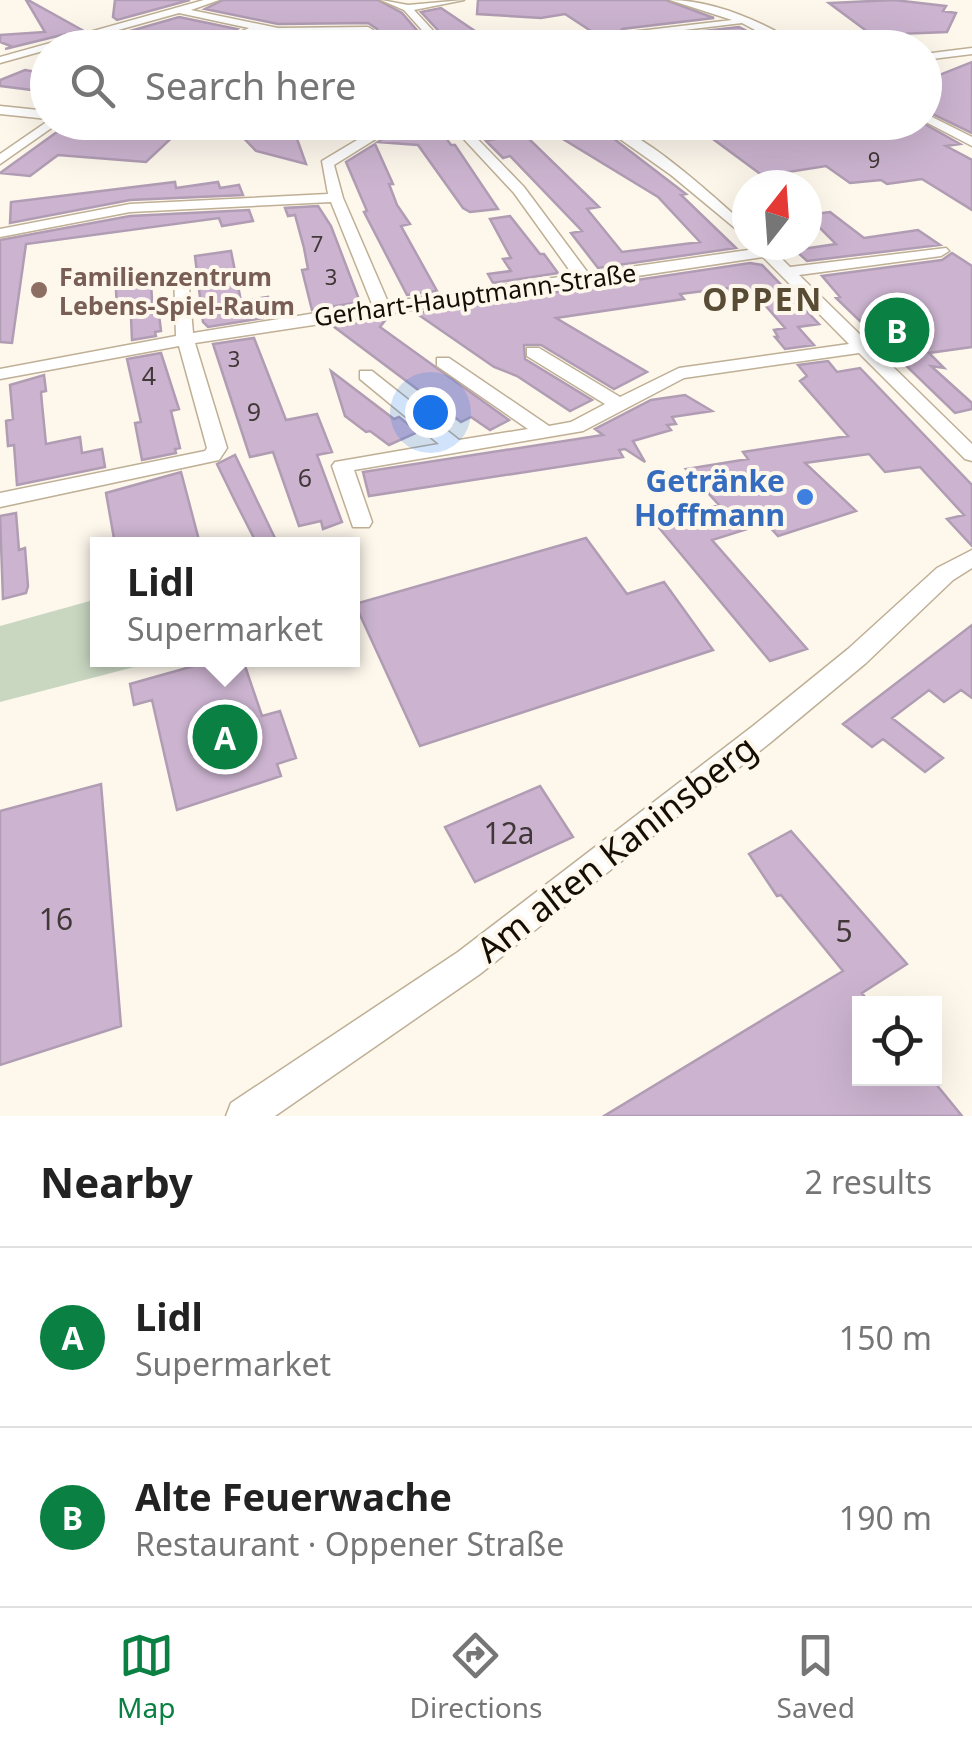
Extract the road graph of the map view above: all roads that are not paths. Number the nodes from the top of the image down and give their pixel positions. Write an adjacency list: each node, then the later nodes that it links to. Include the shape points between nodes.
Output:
1 (214, 0): 8 (street)
2 (386, 0): 6 (street)
3 (460, 0): 6 (street)
4 (675, 0): 7 (street)
5 (727, 0): 7 (street)
6 (408, 8): 14 (street)
7 (703, 8): 9 (street)
8 (180, 10): 10 (street); 11 (street)
9 (747, 21): 15 (street); 16 (street)
10 (257, 28): 12 (street); 13 (street)
11 (108, 30)
12 (252, 30)
13 (277, 30)
14 (428, 30)
15 (672, 30)
16 (764, 30)
17 (972, 50): 19 (street)
18 (30, 52): 20 (street)
19 (942, 54)
20 (0, 60)
21 (0, 110): 22 (street)
22 (30, 113)
23 (942, 126): 28 (street)
24 (30, 139): 29 (street)
25 (368, 140): 30 (street, via 327,164)
26 (471, 140): 38 (street, via 519,190)
27 (629, 140): 31 (street)
28 (972, 142)
29 (0, 160)
30 (336, 198): 32 (street, via 130,208); 39 (street)
31 (732, 221)
32 (0, 233)
33 (941, 251): 36 (street)
34 (732, 254): 38 (street, Gerhart-Hauptmann-Straße)
35 (774, 260): 36 (street)
36 (787, 272): 41 (street)
37 (180, 277): 40 (street)
38 (584, 278): 39 (street, Gerhart-Hauptmann-Straße)
39 (380, 305): 40 (street, Gerhart-Hauptmann-Straße)
40 (184, 337): 44 (street, Gerhart-Hauptmann-Straße); 50 (street, via 218,448 212,456)
41 (864, 347): 46 (street, via 679,374); 49 (street)
42 (533, 352): 46 (street)
43 (443, 362): 47 (street)
44 (0, 374)
45 (366, 375): 48 (street)
46 (620, 404): 47 (street, via 576,428)
47 (545, 432): 48 (street)
48 (454, 446): 51 (street, via 342,466)
49 (972, 455)
50 (0, 500)
51 (361, 522)
52 (972, 558): 53 (street, Am alten Kaninsberg, via 945,574 762,734 470,963)
53 (244, 1116)

